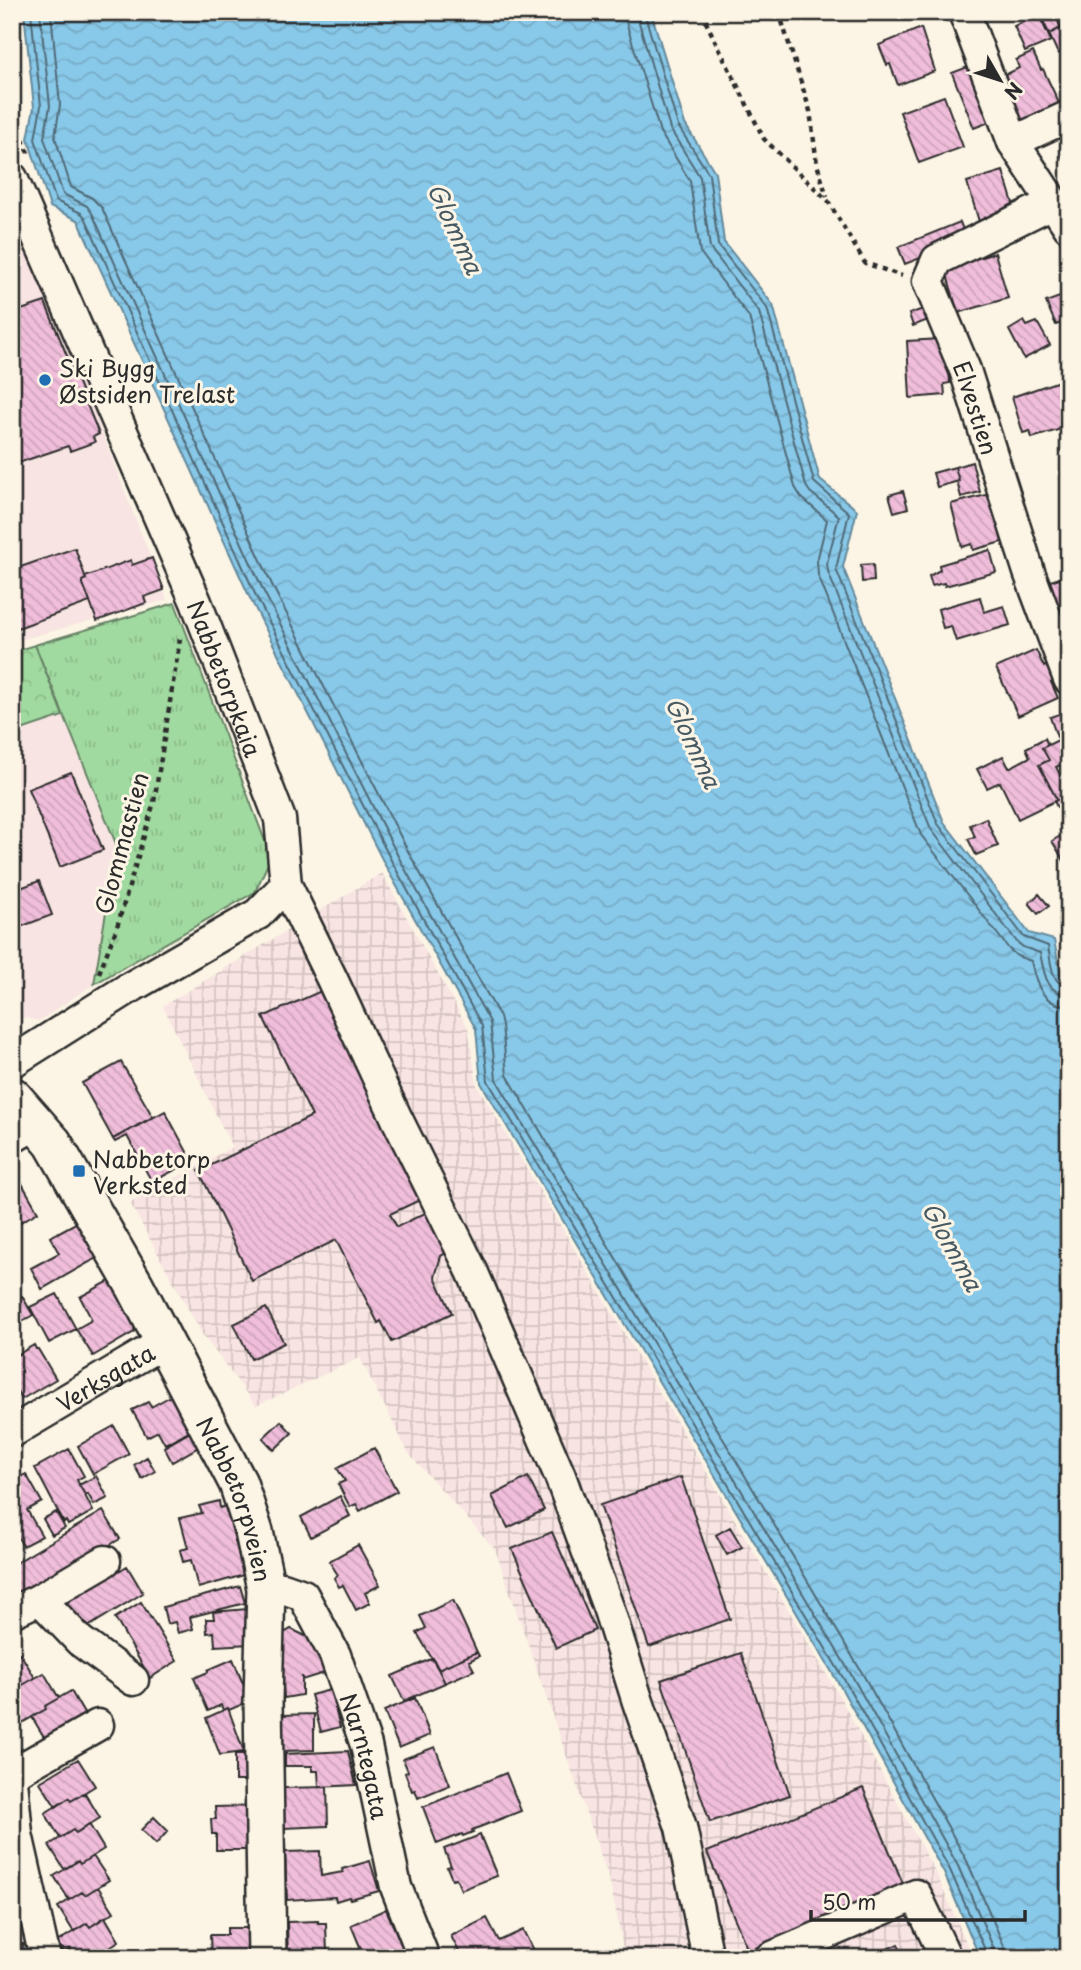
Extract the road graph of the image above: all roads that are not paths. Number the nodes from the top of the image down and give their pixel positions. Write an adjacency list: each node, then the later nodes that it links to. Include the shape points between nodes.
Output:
1 (964, 12): 3 (street)
2 (1069, 116): 3 (street)
3 (1013, 142): 5 (street)
4 (12, 177): 7 (street, Nabbetorpkaia, via 196,602 280,819)
5 (1061, 215): 6 (street, Elvestien, via 937,260 928,281 965,370 1029,572)
6 (1069, 679)
7 (286, 885): 8 (street, via 258,914); 24 (street, via 472,1271 560,1476 681,1828)
8 (12, 1062)
9 (12, 1096): 10 (main road, Nabbetorpveien)
10 (24, 1130): 11 (main road, Nabbetorpveien, via 53,1143)
11 (164, 1342): 12 (street, Verksgata); 14 (main road, Nabbetorpveien, via 238,1483)
12 (12, 1432)
13 (105, 1560): 15 (street)
14 (266, 1588): 22 (main road, Nabbetorpveien, via 262,1700); 23 (street, Narntegata, via 303,1595 335,1655 366,1745 396,1887)
15 (40, 1599): 16 (street); 17 (street, via 80,1641)
16 (12, 1612)
17 (133, 1680)
18 (97, 1726): 19 (street)
19 (12, 1774)
20 (12, 1781): 21 (street, via 17,1833)
21 (45, 1958)
22 (267, 1958)
23 (424, 1958)
24 (708, 1958)
25 (770, 1958): 26 (street, via 916,1895)
26 (946, 1958)

